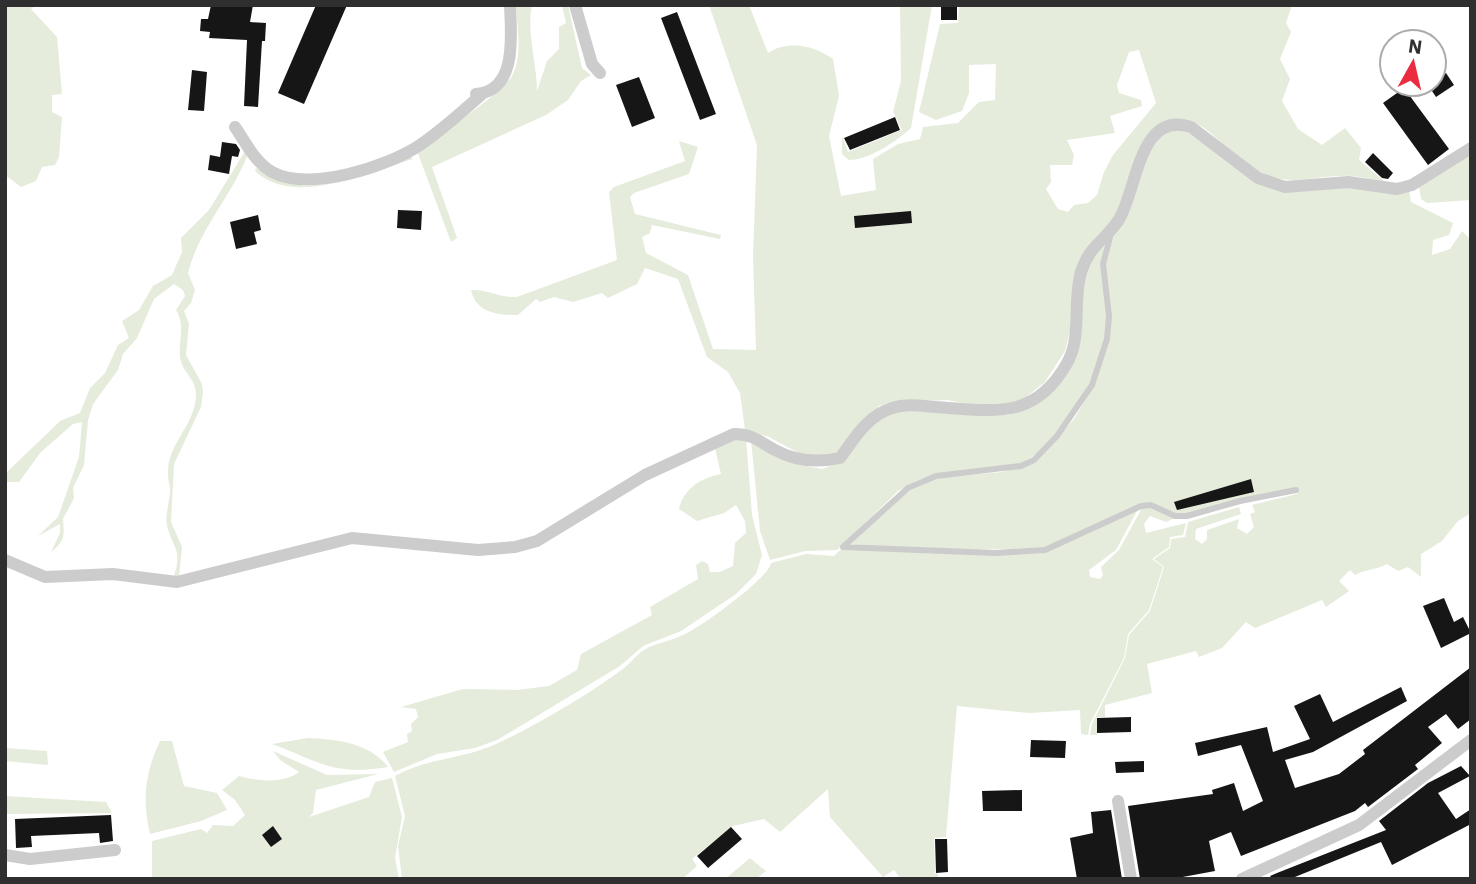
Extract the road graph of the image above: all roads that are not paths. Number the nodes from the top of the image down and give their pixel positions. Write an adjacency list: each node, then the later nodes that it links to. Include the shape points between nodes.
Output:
1 (510, 5): 4 (street, via 508,67 501,80 475,94 458,116 402,155 307,180 274,173 254,155)
2 (575, 5): 3 (street, via 589,54)
3 (600, 73)
4 (235, 127)
5 (1471, 148): 6 (street, via 1412,185 1397,189 1348,182 1284,187 1258,178 1182,124 1161,131 1146,148)
6 (1117, 222): 7 (lane, via 1103,264 1107,339 1092,385 1057,436 1034,460 1021,466 936,476 908,488 843,547 995,553 1045,550 1141,506 1187,516); 8 (street, via 1097,241 1082,270 1075,345 1067,364 1028,405 993,411 912,405 892,408 860,428 839,458 824,462 791,456 748,434 734,434 645,475 537,541 515,547 478,550 352,538 177,582 113,574 45,577)
7 (1296, 490)
8 (5, 560)
9 (1471, 740): 14 (street, via 1359,825)
10 (1118, 801): 13 (street)
11 (115, 850): 12 (street, via 30,859)
12 (5, 855)
13 (1131, 879)
14 (1242, 879)

